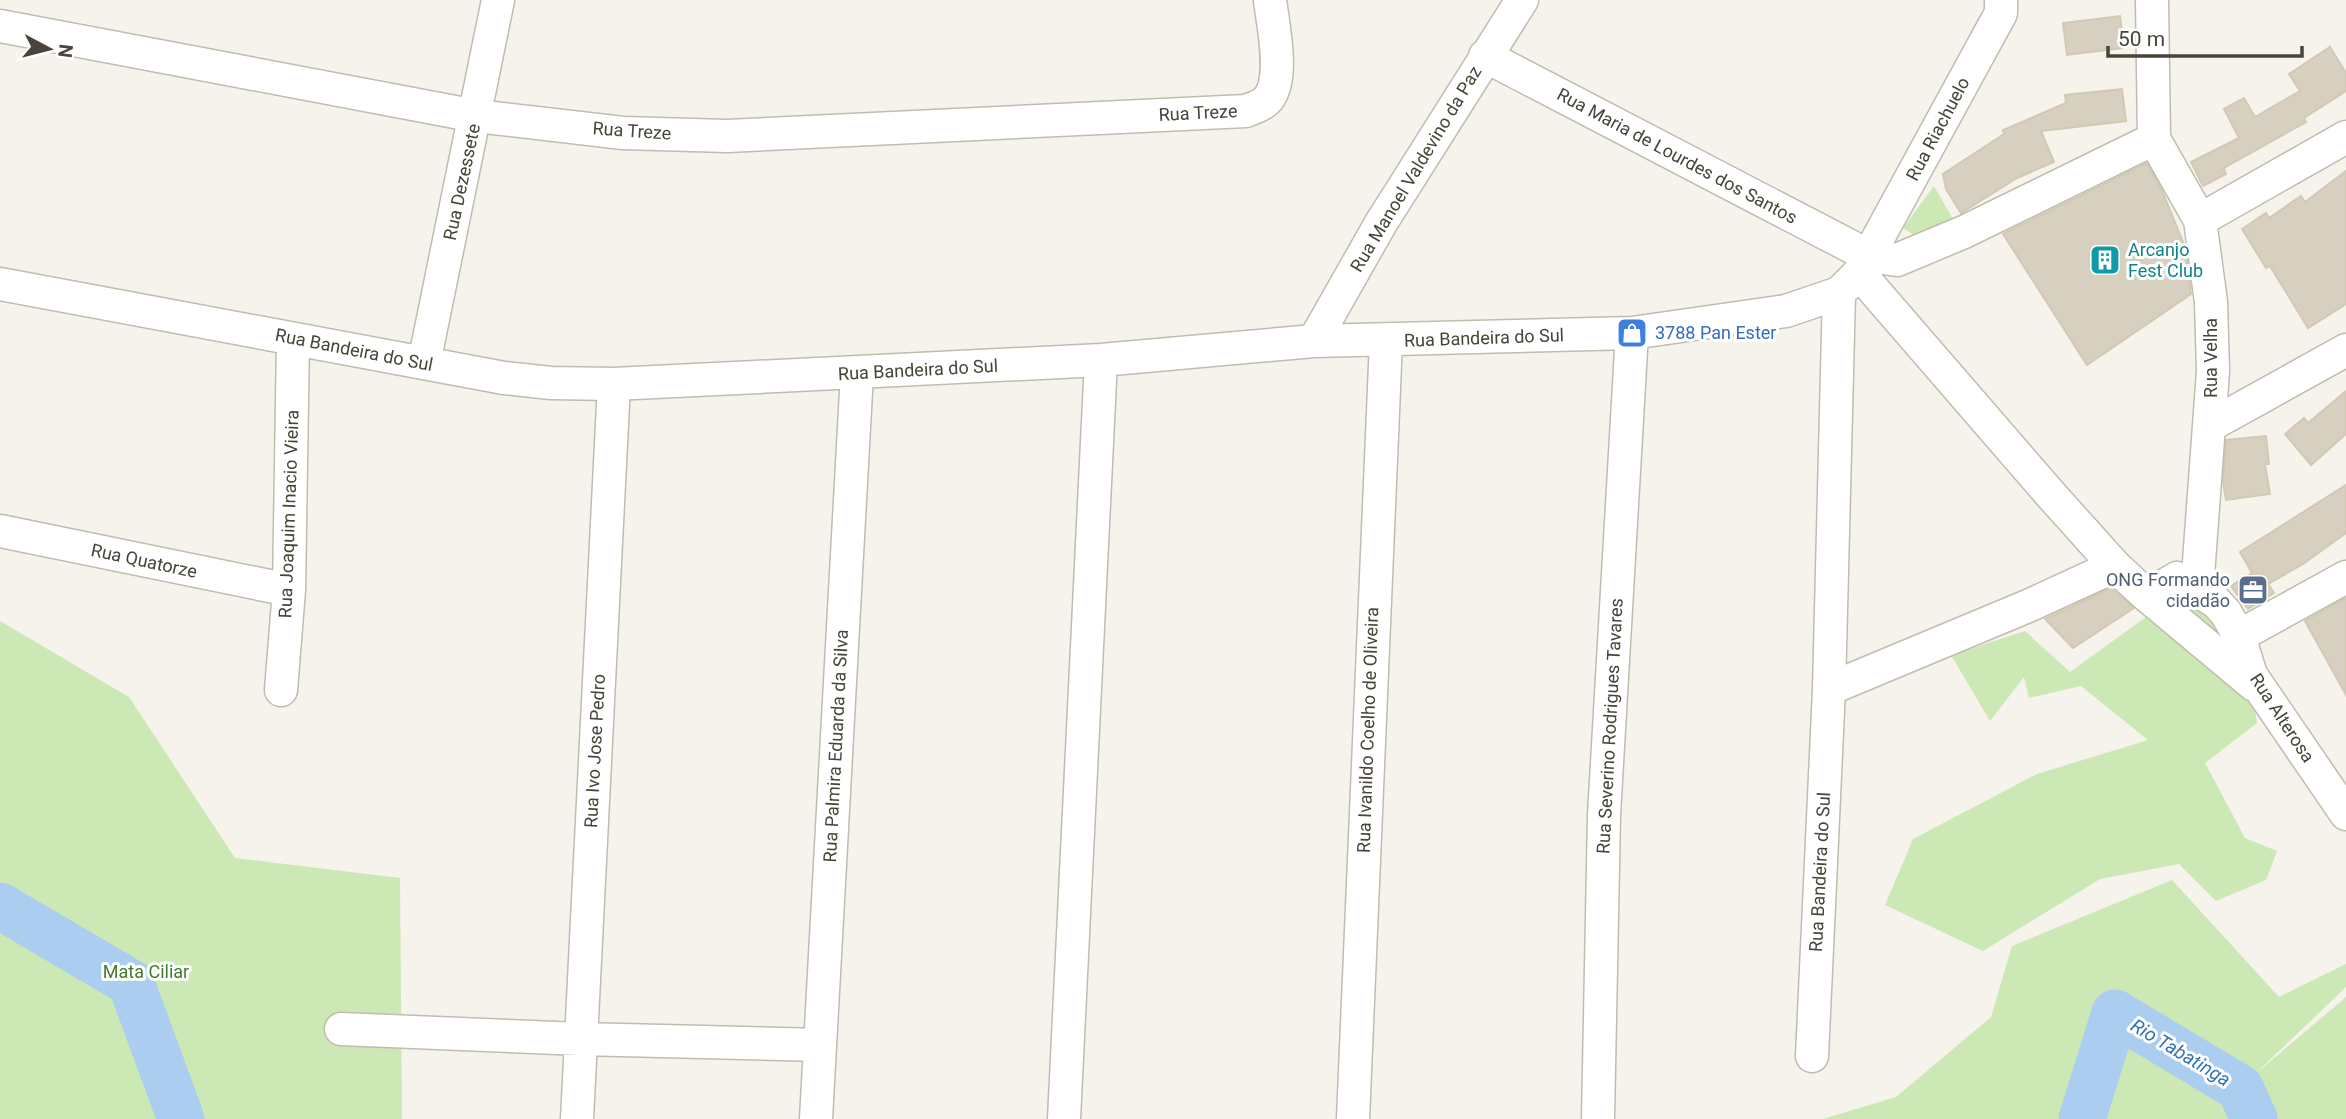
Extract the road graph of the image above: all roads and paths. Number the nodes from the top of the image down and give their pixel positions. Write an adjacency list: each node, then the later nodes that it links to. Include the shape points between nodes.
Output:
1 (498, 0): 8 (street, Rua Dezessete)
2 (1270, 0): 8 (street, Rua Treze, via 1278,73 1269,98 1246,111 727,136 624,132)
3 (1522, 0): 7 (street, Rua Manoel Valdevino da Paz)
4 (2152, 0): 10 (street)
5 (1993, 4): 12 (street, Rua Riachuelo)
6 (0, 26): 8 (street, Rua Treze)
7 (1485, 56): 12 (street, Rua Maria de Lourdes dos Santos); 16 (street, Rua Manoel Valdevino da Paz)
8 (476, 116): 20 (street, Rua Dezessete)
9 (2346, 137): 11 (street)
10 (2154, 139): 11 (street, Rua Velha); 12 (street, via 1964,232)
11 (2200, 220): 23 (street, Rua Velha, via 2211,302)
12 (1856, 274): 14 (street, Rua Bandeira do Sul, via 1786,311); 25 (street); 31 (street, Rua Bandeira do Sul)
13 (0, 284): 15 (street, Rua Bandeira do Sul)
14 (1632, 334): 17 (street, Rua Bandeira do Sul); 43 (street, Rua Severino Rodrigues Tavares, via 1604,815)
15 (293, 338): 20 (street, Rua Bandeira do Sul); 28 (street, Rua Joaquim Inacio Vieira)
16 (1314, 341): 17 (street, Rua Bandeira do Sul); 19 (street, Rua Bandeira do Sul)
17 (1385, 341): 42 (street, Rua Ivanildo Coelho de Oliveira)
18 (2346, 349): 23 (street)
19 (1101, 360): 21 (street, Rua Bandeira do Sul); 41 (street)
20 (424, 363): 22 (street, Rua Bandeira do Sul, via 504,378)
21 (857, 373): 22 (street, Rua Bandeira do Sul); 37 (street, Rua Palmira Eduarda da Silva)
22 (614, 384): 36 (street, Rua Ivo Jose Pedro)
23 (2209, 426): 27 (street, Rua Velha)
24 (0, 531): 28 (street, Rua Quatorze)
25 (2115, 566): 29 (street); 31 (street)
26 (2346, 577): 30 (street)
27 (2197, 589): 29 (street, via 2177,578); 30 (street, Rua Alterosa, via 2216,601)
28 (289, 590): 32 (street, Rua Joaquim Inacio Vieira)
29 (2145, 594): 33 (street)
30 (2239, 635): 33 (street, Rua Alterosa, via 2251,675)
31 (1829, 689): 38 (street, Rua Bandeira do Sul)
32 (281, 690)
33 (2262, 691): 34 (street, Rua Alterosa)
34 (2346, 814)
35 (341, 1029): 36 (street)
36 (580, 1039): 37 (street); 39 (street, Rua Ivo Jose Pedro)
37 (820, 1045): 40 (street, Rua Palmira Eduarda da Silva)
38 (1812, 1056)
39 (577, 1119)
40 (816, 1119)
41 (1064, 1119)
42 (1353, 1119)
43 (1598, 1119)

